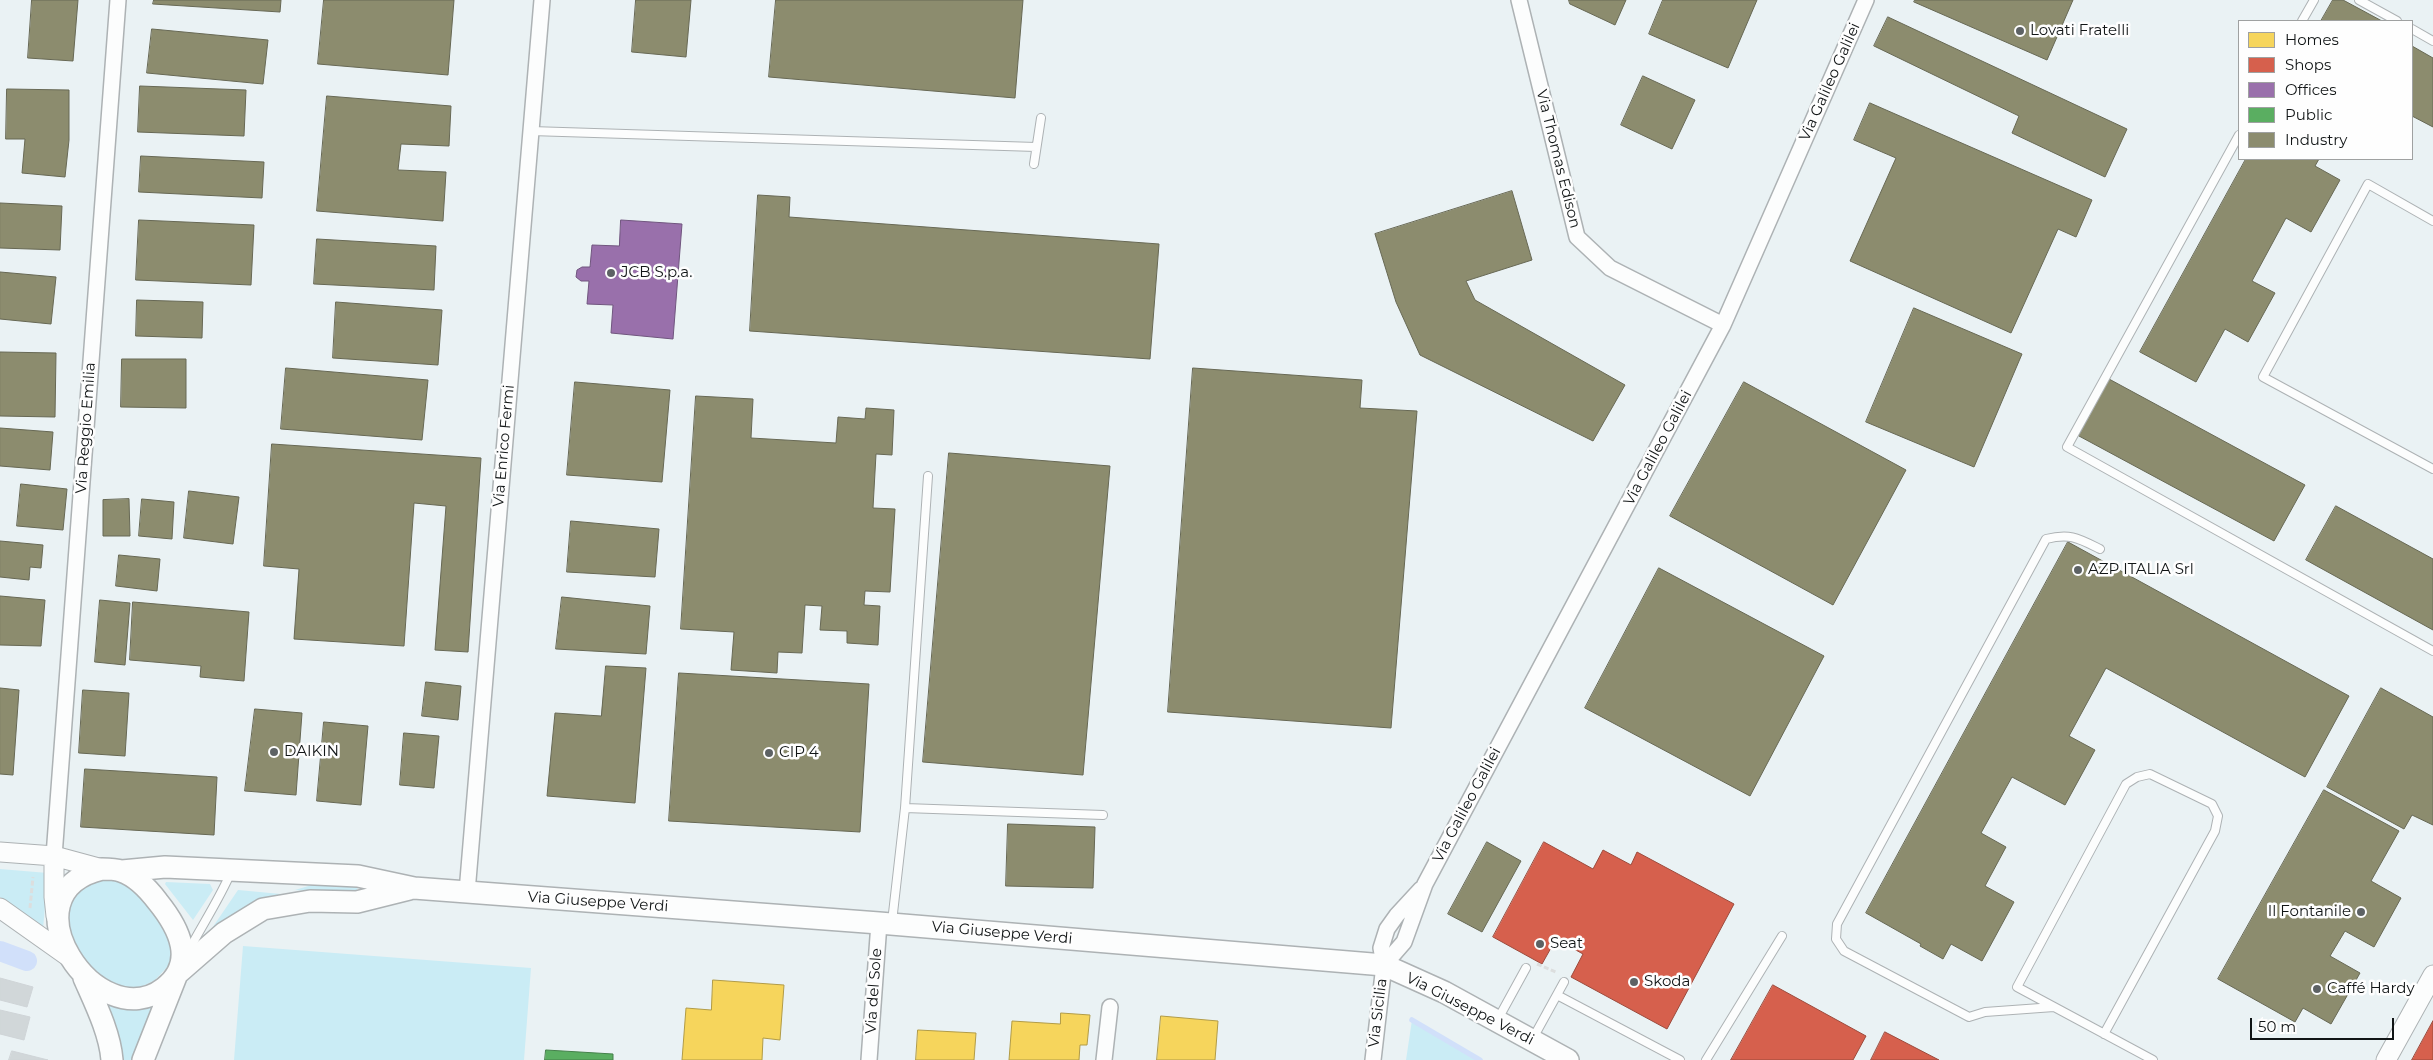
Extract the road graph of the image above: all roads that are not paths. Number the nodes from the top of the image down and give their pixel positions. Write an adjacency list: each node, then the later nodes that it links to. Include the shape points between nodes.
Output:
1 (118, 0): 26 (street, Via Reggio Emilia)
2 (542, 0): 12 (street, Via Enrico Fermi)
3 (1519, 0): 17 (street, Via Thomas Edison, via 1577,237 1610,268)
4 (1866, 0): 17 (street, Via Galileo Galilei)
5 (2314, 0): 7 (lane)
6 (2360, 0): 8 (lane)
7 (2303, 20)
8 (2395, 20)
9 (2413, 31): 10 (lane)
10 (2433, 42)
11 (1041, 118): 14 (lane)
12 (531, 131): 14 (lane); 30 (street, Via Enrico Fermi)
13 (2238, 136): 22 (lane, via 2066,447)
14 (1036, 147): 15 (lane)
15 (1034, 164)
16 (2433, 221): 19 (lane, via 2368,184 2263,377)
17 (1723, 325): 36 (street, Via Galileo Galilei, via 1425,884 1388,929 1381,948)
18 (2433, 459): 19 (lane)
19 (2431, 468)
20 (928, 476): 23 (lane)
21 (2100, 549): 43 (lane, via 2074,536 2046,539 1837,924 1836,939 1844,951 1969,1017 1985,1012)
22 (2433, 651)
23 (905, 808): 24 (lane); 33 (lane)
24 (1103, 815)
25 (0, 852): 26 (street)
26 (54, 856): 27 (street); 32 (street)
27 (112, 870): 28 (main road, Via Giuseppe Verdi, via 165,867); 32 (main road, via 82,876 72,884 63,895); 38 (main road, via 151,893 178,930 183,949)
28 (232, 870): 29 (main road, Via Giuseppe Verdi, via 358,876); 38 (lane)
29 (414, 888): 30 (main road, Via Giuseppe Verdi); 38 (main road, Via Giuseppe Verdi, via 357,902 310,901 263,909 224,933)
30 (467, 892): 33 (main road, Via Giuseppe Verdi)
31 (0, 908): 35 (street)
32 (56, 916): 35 (main road, via 59,940)
33 (886, 923): 36 (main road, Via Giuseppe Verdi); 49 (street, Via del Sole)
34 (1782, 936): 54 (lane)
35 (75, 964): 38 (main road, via 101,991 131,999 156,994); 47 (main road, via 103,1026)
36 (1384, 965): 44 (main road, Via Giuseppe Verdi); 51 (street, Via Sicilia)
37 (1526, 968): 44 (lane)
38 (177, 974): 48 (main road)
39 (2433, 975): 56 (street)
40 (1564, 982): 41 (lane)
41 (1557, 995): 46 (lane); 53 (lane)
42 (1110, 1007): 50 (street)
43 (2054, 1007): 45 (lane); 45 (lane, via 2017,987 2126,784 2150,774 2212,804 2218,816 2215,831)
44 (1497, 1021): 46 (main road, Via Giuseppe Verdi)
45 (2104, 1034): 55 (lane)
46 (1532, 1040): 52 (main road, Via Giuseppe Verdi)
47 (112, 1060)
48 (143, 1060)
49 (869, 1060)
50 (1104, 1060)
51 (1372, 1060)
52 (1568, 1060)
53 (1680, 1060)
54 (1706, 1060)
55 (2153, 1060)
56 (2386, 1060)

